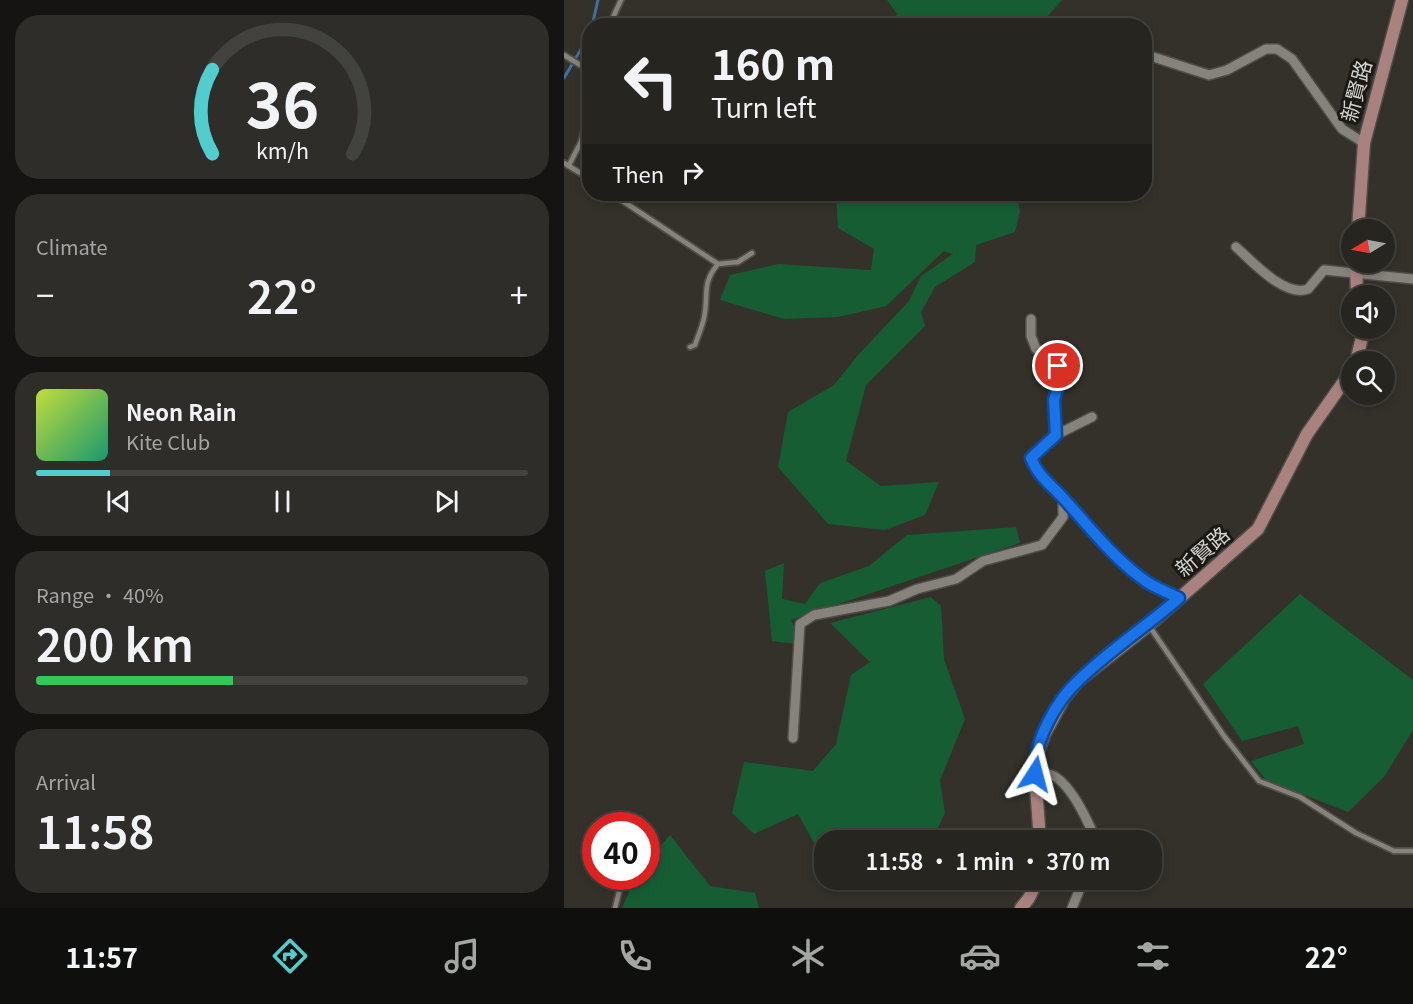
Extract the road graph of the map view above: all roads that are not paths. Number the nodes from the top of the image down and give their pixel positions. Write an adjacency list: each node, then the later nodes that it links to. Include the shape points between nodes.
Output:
1 (621, 0): 3 (lane)
2 (1402, 0): 8 (street, 新賢路)
3 (613, 18)
4 (565, 56): 6 (lane)
5 (1152, 57): 8 (street, via 1209,75 1266,49 1277,49 1292,59 1342,129)
6 (582, 66)
7 (582, 138): 9 (lane)
8 (1364, 143): 12 (street, 新賢路)
9 (567, 164): 10 (lane)
10 (582, 174)
11 (623, 201): 15 (lane)
12 (1359, 219)
13 (1236, 247): 16 (street, via 1294,291 1308,289 1324,270)
14 (752, 253): 15 (lane, via 738,262)
15 (718, 264): 20 (lane, via 705,287 705,316 695,345)
16 (1341, 269)
17 (1381, 273): 18 (street)
18 (1413, 279)
19 (1031, 319): 23 (street, via 1036,349 1051,355 1062,372 1054,400)
20 (690, 347)
21 (1341, 386): 25 (street, 新賢路, via 1307,434 1258,530)
22 (1092, 417): 23 (street)
23 (1056, 435): 24 (street, via 1031,458 1048,485)
24 (1063, 498): 25 (street, via 1119,560 1148,583); 27 (street, via 1063,517 1042,545 983,561 956,579 889,601 814,615 800,624)
25 (1179, 598): 26 (street, 新賢路)
26 (1149, 625): 28 (street, 新賢路, via 1078,681 1064,699 1038,749); 31 (lane, via 1259,781 1300,797 1356,833 1394,851)
27 (793, 738)
28 (1035, 774): 29 (street, 新賢路); 30 (street, via 1050,774 1060,782 1082,808)
29 (1039, 830)
30 (1092, 830)
31 (1413, 851)
32 (620, 890): 35 (lane)
33 (1033, 890): 36 (street)
34 (1079, 890): 37 (street)
35 (615, 908)
36 (1021, 908)
37 (1072, 908)

